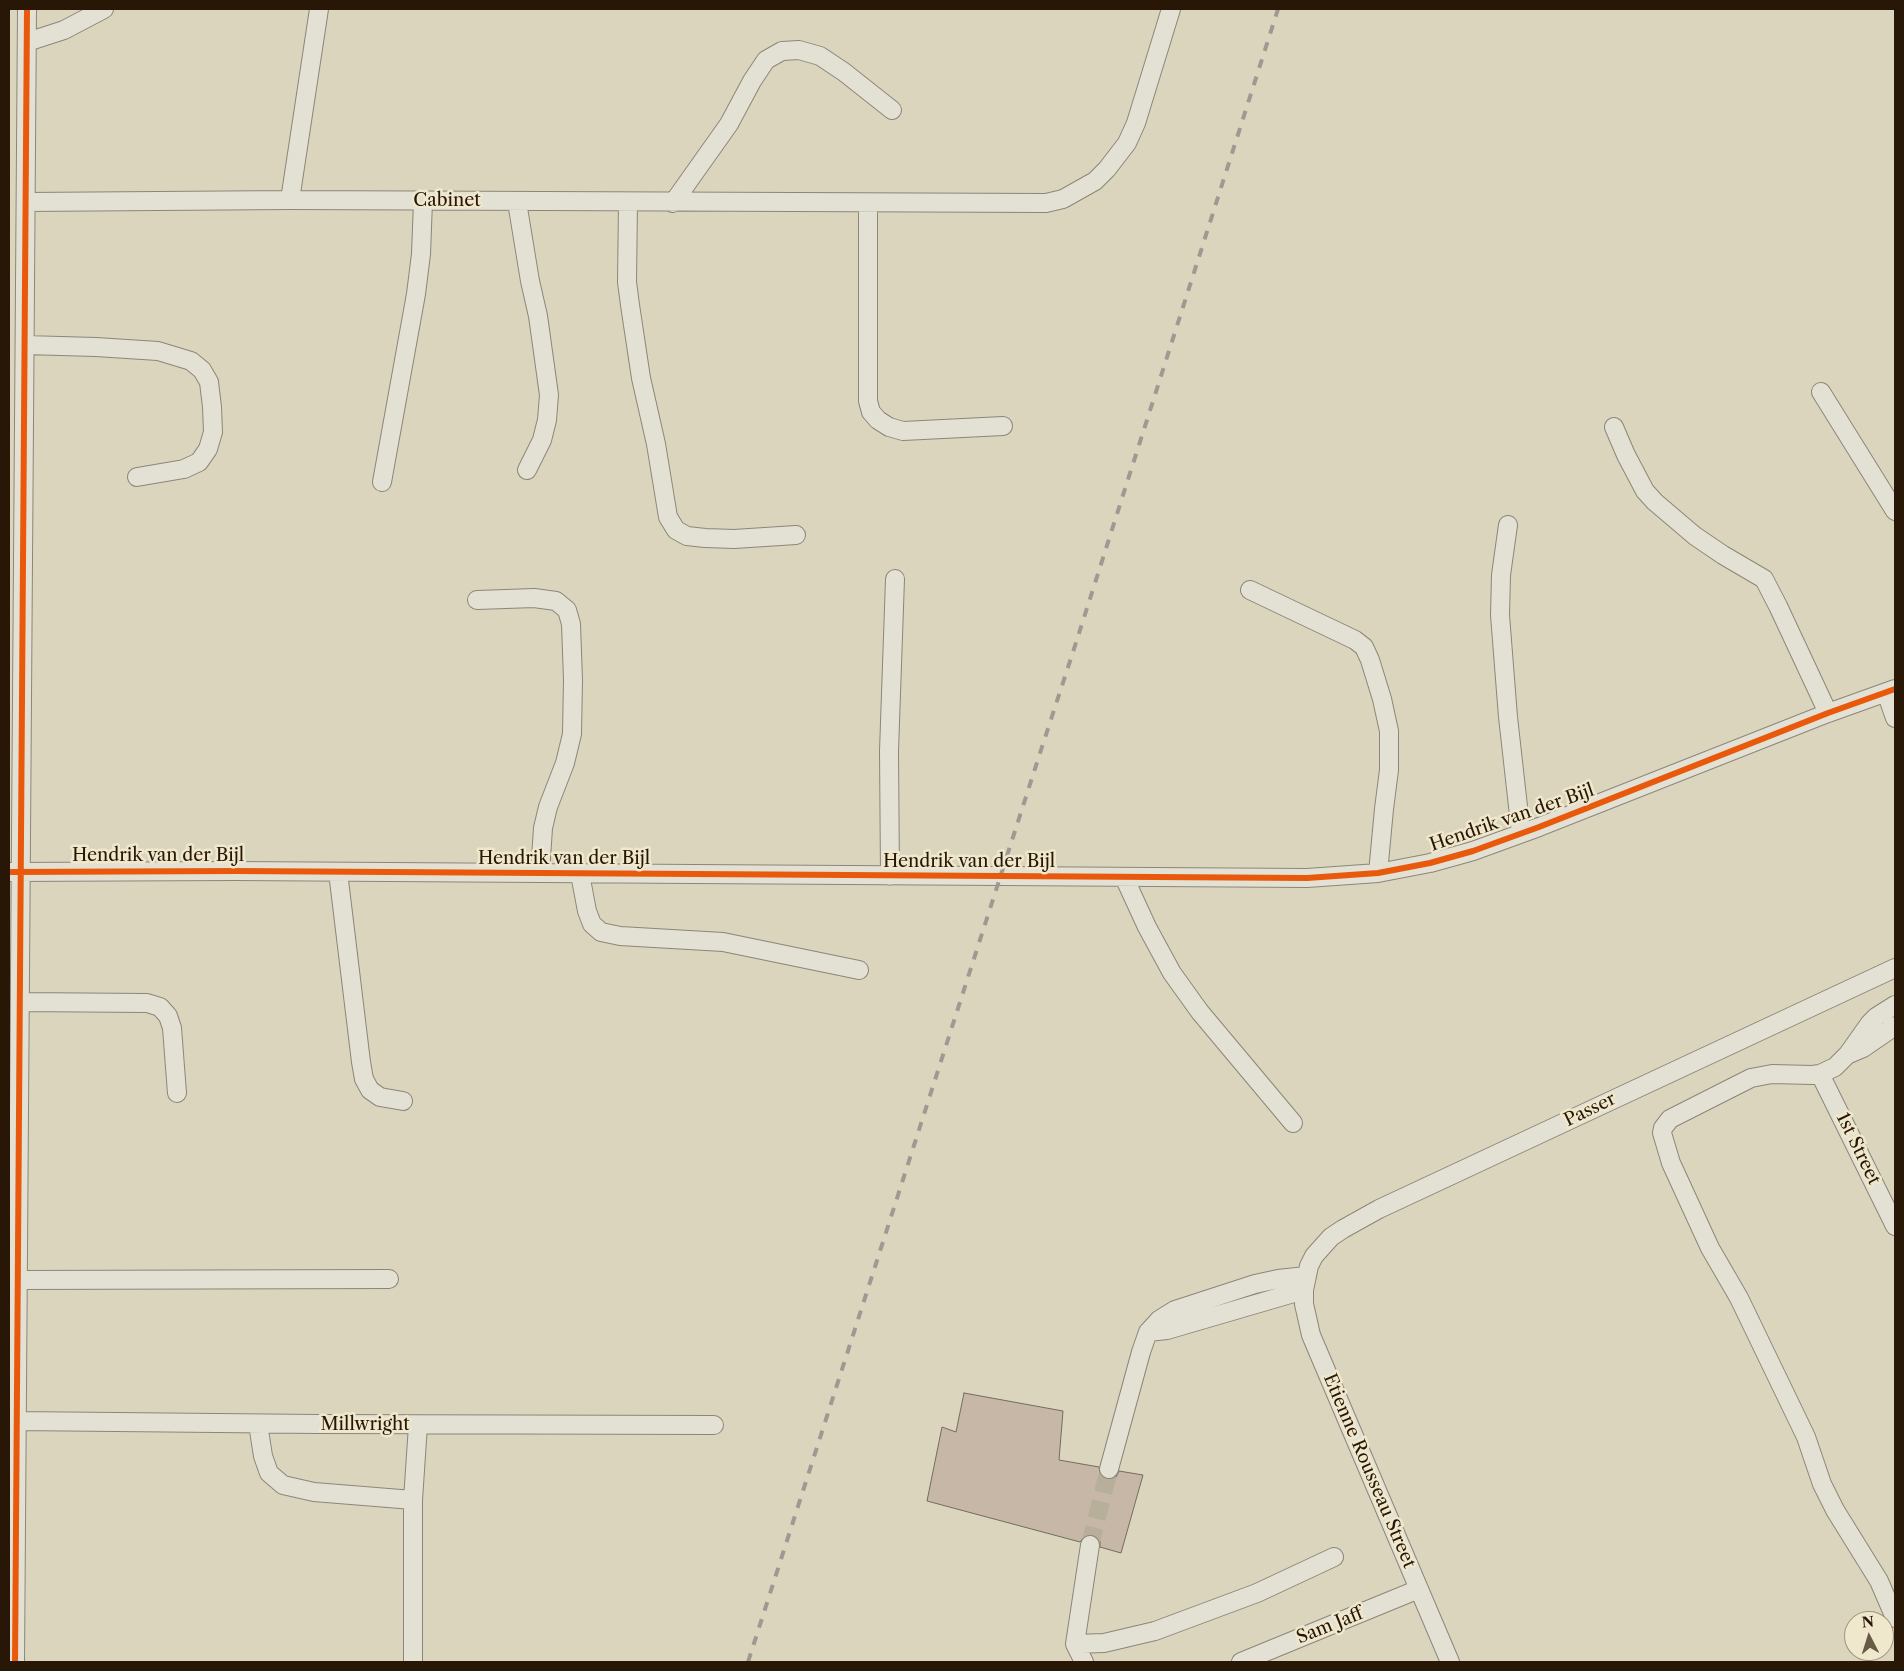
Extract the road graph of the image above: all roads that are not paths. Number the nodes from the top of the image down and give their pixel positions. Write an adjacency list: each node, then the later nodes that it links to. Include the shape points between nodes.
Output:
1 (27, 9): 5 (street)
2 (104, 9): 5 (street, via 64,30)
3 (319, 9): 7 (street)
4 (1171, 9): 11 (street, Cabinet, via 1132,134 1095,181 1063,199 1046,203)
5 (27, 42): 9 (street)
6 (892, 110): 13 (street, via 820,56 798,50 782,51 766,60 729,124)
7 (290, 200): 8 (street, Cabinet); 9 (street, Cabinet)
8 (423, 201): 10 (street, Cabinet); 20 (street, via 416,294)
9 (26, 202): 14 (street)
10 (518, 202): 12 (street, Cabinet); 18 (street, via 549,396 548,420)
11 (868, 202): 13 (street, Cabinet); 16 (street, via 868,401 871,412 889,427 903,431)
12 (628, 203): 13 (street, Cabinet); 23 (street, via 630,305 668,517 676,530 687,536 734,539)
13 (674, 203)
14 (26, 345): 19 (street, via 158,351 191,361 202,370 209,382 212,407 213,432 208,449 199,462 184,469); 31 (street)
15 (1821, 392): 21 (street)
16 (1003, 426)
17 (1614, 427): 28 (street, via 1645,491 1654,502 1695,536 1764,579)
18 (527, 470)
19 (137, 477)
20 (382, 482)
21 (1895, 511)
22 (1508, 525): 30 (street, via 1500,614)
23 (796, 535)
24 (894, 579): 36 (street, via 889,751)
25 (1250, 590): 34 (street, via 1355,640 1364,647 1370,660 1389,731 1389,770)
26 (478, 600): 33 (street, via 556,600 567,610 571,624 572,734 546,814)
27 (1891, 690): 28 (street, Hendrik van der Bijl); 29 (street)
28 (1828, 713): 30 (street, Hendrik van der Bijl)
29 (1895, 718)
30 (1521, 833): 34 (street, Hendrik van der Bijl, via 1473,851)
31 (15, 872): 32 (street, Hendrik van der Bijl); 40 (street)
32 (338, 872): 33 (street, Hendrik van der Bijl); 46 (street, via 364,1079 370,1090 380,1097)
33 (540, 873): 35 (street, Hendrik van der Bijl)
34 (1378, 873): 37 (street, Hendrik van der Bijl, via 1307,878)
35 (580, 874): 36 (street, Hendrik van der Bijl); 39 (street, via 587,911 592,924 601,932 723,942)
36 (890, 876): 37 (street, Hendrik van der Bijl)
37 (1124, 877): 47 (street, via 1172,973 1200,1012)
38 (1895, 968): 51 (street, Passer, via 1356,1221 1324,1245 1309,1266)
39 (860, 970)
40 (20, 1002): 45 (street, via 148,1004 160,1007 172,1028); 50 (street)
41 (1895, 1005): 43 (street, via 1870,1023)
42 (1895, 1026): 43 (street, via 1863,1048)
43 (1848, 1054): 44 (street, via 1835,1067)
44 (1820, 1074): 48 (street, 1st Street); 61 (street, via 1772,1074 1751,1078 1670,1119 1663,1128 1662,1138 1710,1248 1739,1298 1806,1437 1822,1484 1878,1581)
45 (176, 1093)
46 (403, 1101)
47 (1293, 1123)
48 (1895, 1226)
49 (389, 1279): 50 (street)
50 (18, 1280): 52 (street)
51 (1305, 1283): 56 (street, via 1167,1330 1148,1332); 60 (street, Etienne Rousseau Street, via 1306,1316 1316,1349)
52 (16, 1421): 53 (street, Millwright); 63 (street)
53 (258, 1424): 54 (street, Millwright); 57 (street, via 269,1473 283,1485 314,1492)
54 (418, 1425): 55 (street, Millwright); 57 (street)
55 (714, 1425)
56 (1109, 1469)
57 (414, 1500): 64 (street)
58 (1090, 1545): 62 (street)
59 (1334, 1557): 62 (street, via 1256,1593 1155,1631 1104,1643)
60 (1419, 1589): 66 (street, Sam Jaff); 67 (street, Etienne Rousseau Street)
61 (1895, 1618)
62 (1075, 1644): 65 (street)
63 (15, 1662)
64 (413, 1662)
65 (1084, 1662)
66 (1241, 1662)
67 (1450, 1662)

